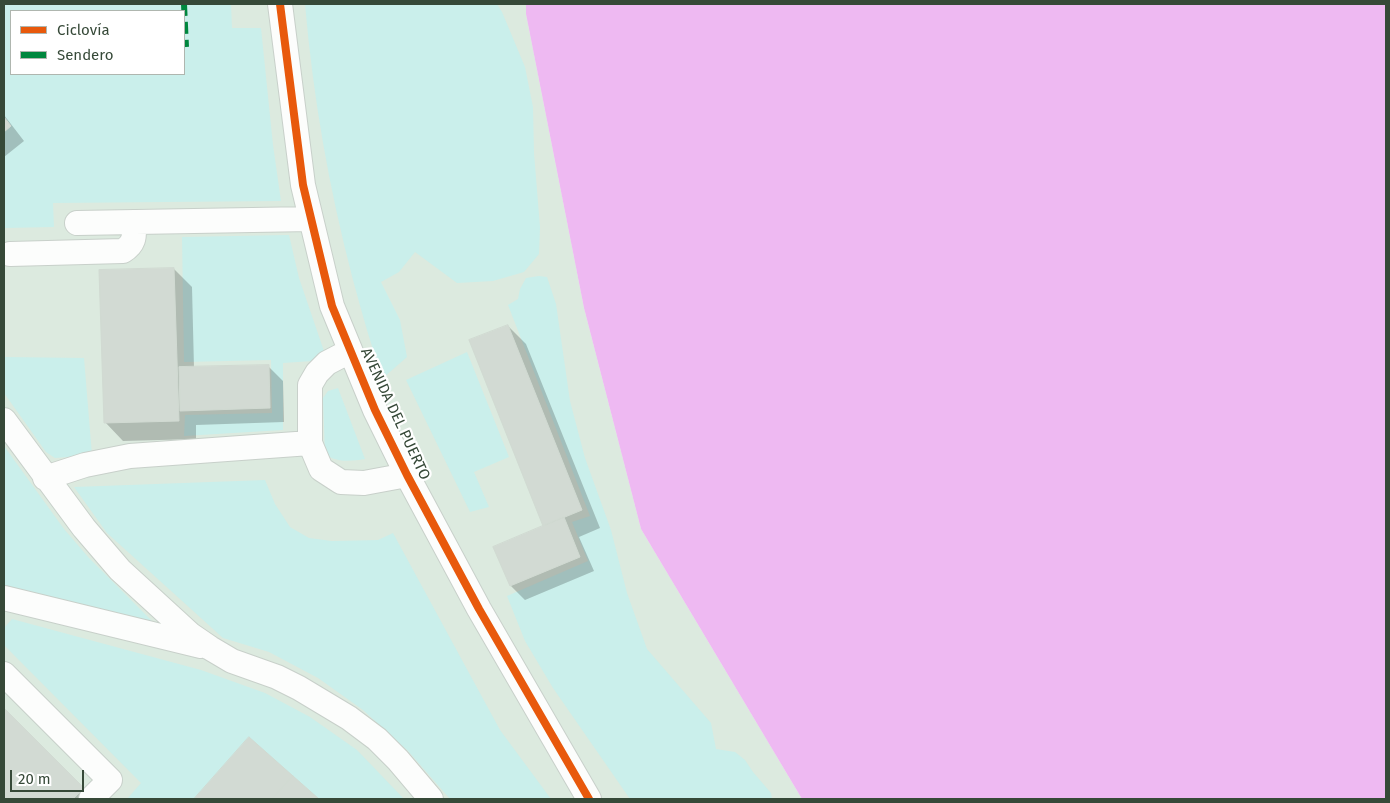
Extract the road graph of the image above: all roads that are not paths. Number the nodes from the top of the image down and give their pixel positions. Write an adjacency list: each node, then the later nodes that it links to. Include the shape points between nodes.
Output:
1 (280, 4): 2 (street, AVENIDA DEL PUERTO, via 303,185)
2 (311, 219): 3 (street); 6 (street, AVENIDA DEL PUERTO, via 332,306)
3 (134, 222): 4 (street); 5 (street, via 134,240 123,251)
4 (77, 223)
5 (10, 254)
6 (350, 351): 8 (street, via 327,363 310,385); 9 (street, AVENIDA DEL PUERTO)
7 (4, 420): 10 (street)
8 (310, 443): 9 (street, via 321,468 341,482 364,484); 10 (street, via 130,456 85,465)
9 (407, 475): 16 (street, AVENIDA DEL PUERTO, via 479,609)
10 (45, 478): 12 (street, via 120,570 191,635)
11 (5, 599): 12 (street)
12 (210, 648): 15 (street, via 232,661 299,688 349,718 398,760)
13 (4, 674): 14 (street, via 110,780)
14 (91, 799)
15 (431, 799)
16 (589, 799)

